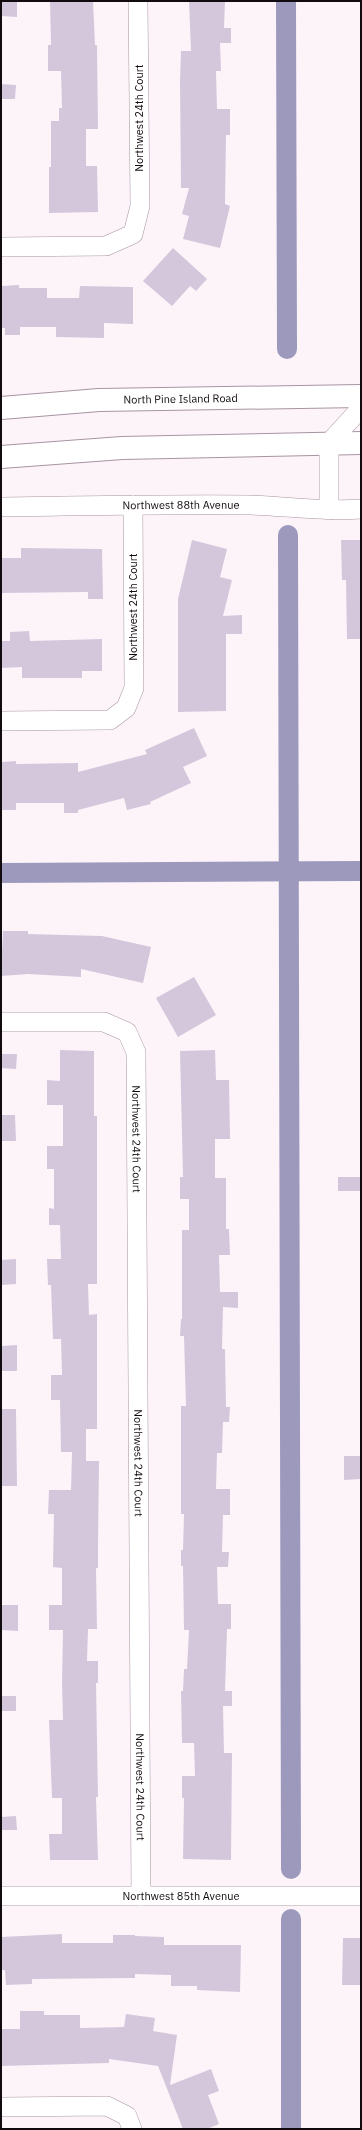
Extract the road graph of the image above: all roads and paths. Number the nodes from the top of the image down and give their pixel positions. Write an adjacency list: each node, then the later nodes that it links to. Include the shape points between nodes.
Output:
1 (138, 1): 2 (street, Northwest 24th Court, via 140,206 133,234 106,246)
2 (1, 247)
3 (361, 396): 4 (main road, North Pine Island Road, via 99,400)
4 (1, 408)
5 (361, 408): 6 (street)
6 (329, 443): 7 (main road); 8 (main road, via 122,448); 12 (street)
7 (361, 443)
8 (1, 456)
9 (133, 505): 10 (street, Northwest 88th Avenue); 12 (street, Northwest 88th Avenue, via 251,506); 13 (street, Northwest 24th Court, via 134,688 126,708 110,720)
10 (1, 507)
11 (361, 509): 12 (street, Northwest 88th Avenue)
12 (329, 510)
13 (1, 722)
14 (1, 1022): 16 (street, Northwest 24th Court, via 104,1022 127,1032 136,1052)
15 (1, 1896): 16 (street, Northwest 85th Avenue)
16 (141, 1896): 17 (street, Northwest 85th Avenue)
17 (361, 1896)
18 (1, 2107): 19 (street, via 107,2106)
19 (130, 2122)

